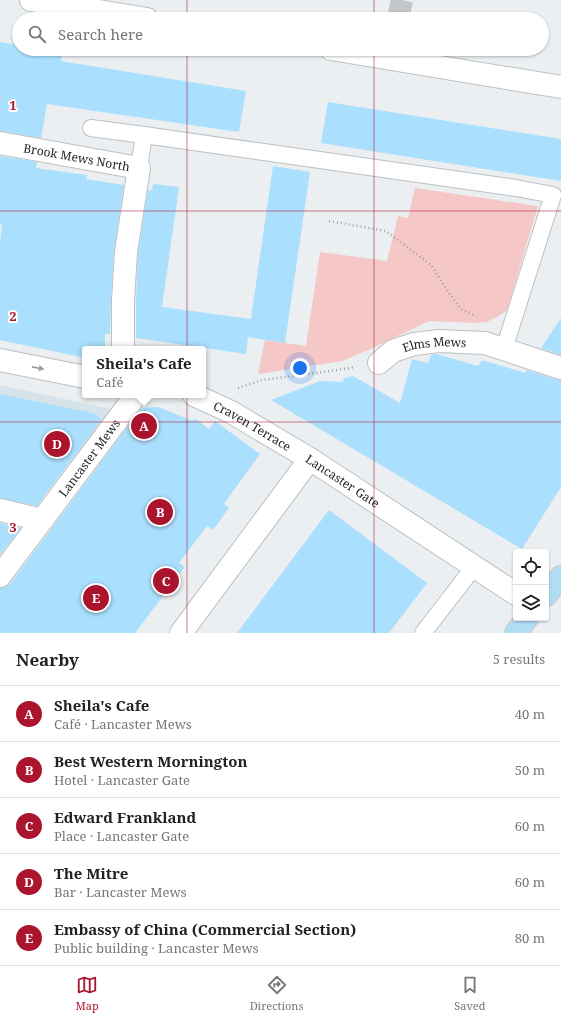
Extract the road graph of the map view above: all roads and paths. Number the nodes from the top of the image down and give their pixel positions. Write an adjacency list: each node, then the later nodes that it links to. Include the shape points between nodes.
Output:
1 (31, 0): 2 (street)
2 (104, 12)
3 (403, 56): 4 (street)
4 (555, 83)
5 (91, 128): 6 (lane)
6 (144, 135): 8 (lane); 10 (lane, via 553,195)
7 (0, 143): 8 (street, Brook Mews North)
8 (139, 168): 11 (street, Brook Mews North, via 126,252)
9 (329, 221): 10 (path, via 386,231 431,265 461,309)
10 (506, 340): 13 (street, Elms Mews, via 485,343 414,344 393,351); 14 (street, Elms Mews)
11 (123, 346)
12 (0, 360): 15 (street, one-way to 15)
13 (379, 363): 16 (path)
14 (561, 368)
15 (82, 376)
16 (262, 380)
17 (134, 398): 21 (street, Lancaster Mews)
18 (201, 398): 19 (street, Craven Terrace, via 231,412)
19 (310, 459): 22 (street, Lancaster Gate); 28 (street, Lancaster Gate)
20 (0, 510): 21 (street)
21 (42, 520): 23 (street, Lancaster Mews)
22 (474, 567): 26 (street, Lancaster Gate); 29 (lane)
23 (0, 576)
24 (561, 577): 25 (main road)
25 (549, 591)
26 (513, 592)
27 (526, 621): 30 (main road)
28 (181, 633)
29 (424, 633)
30 (516, 633)

